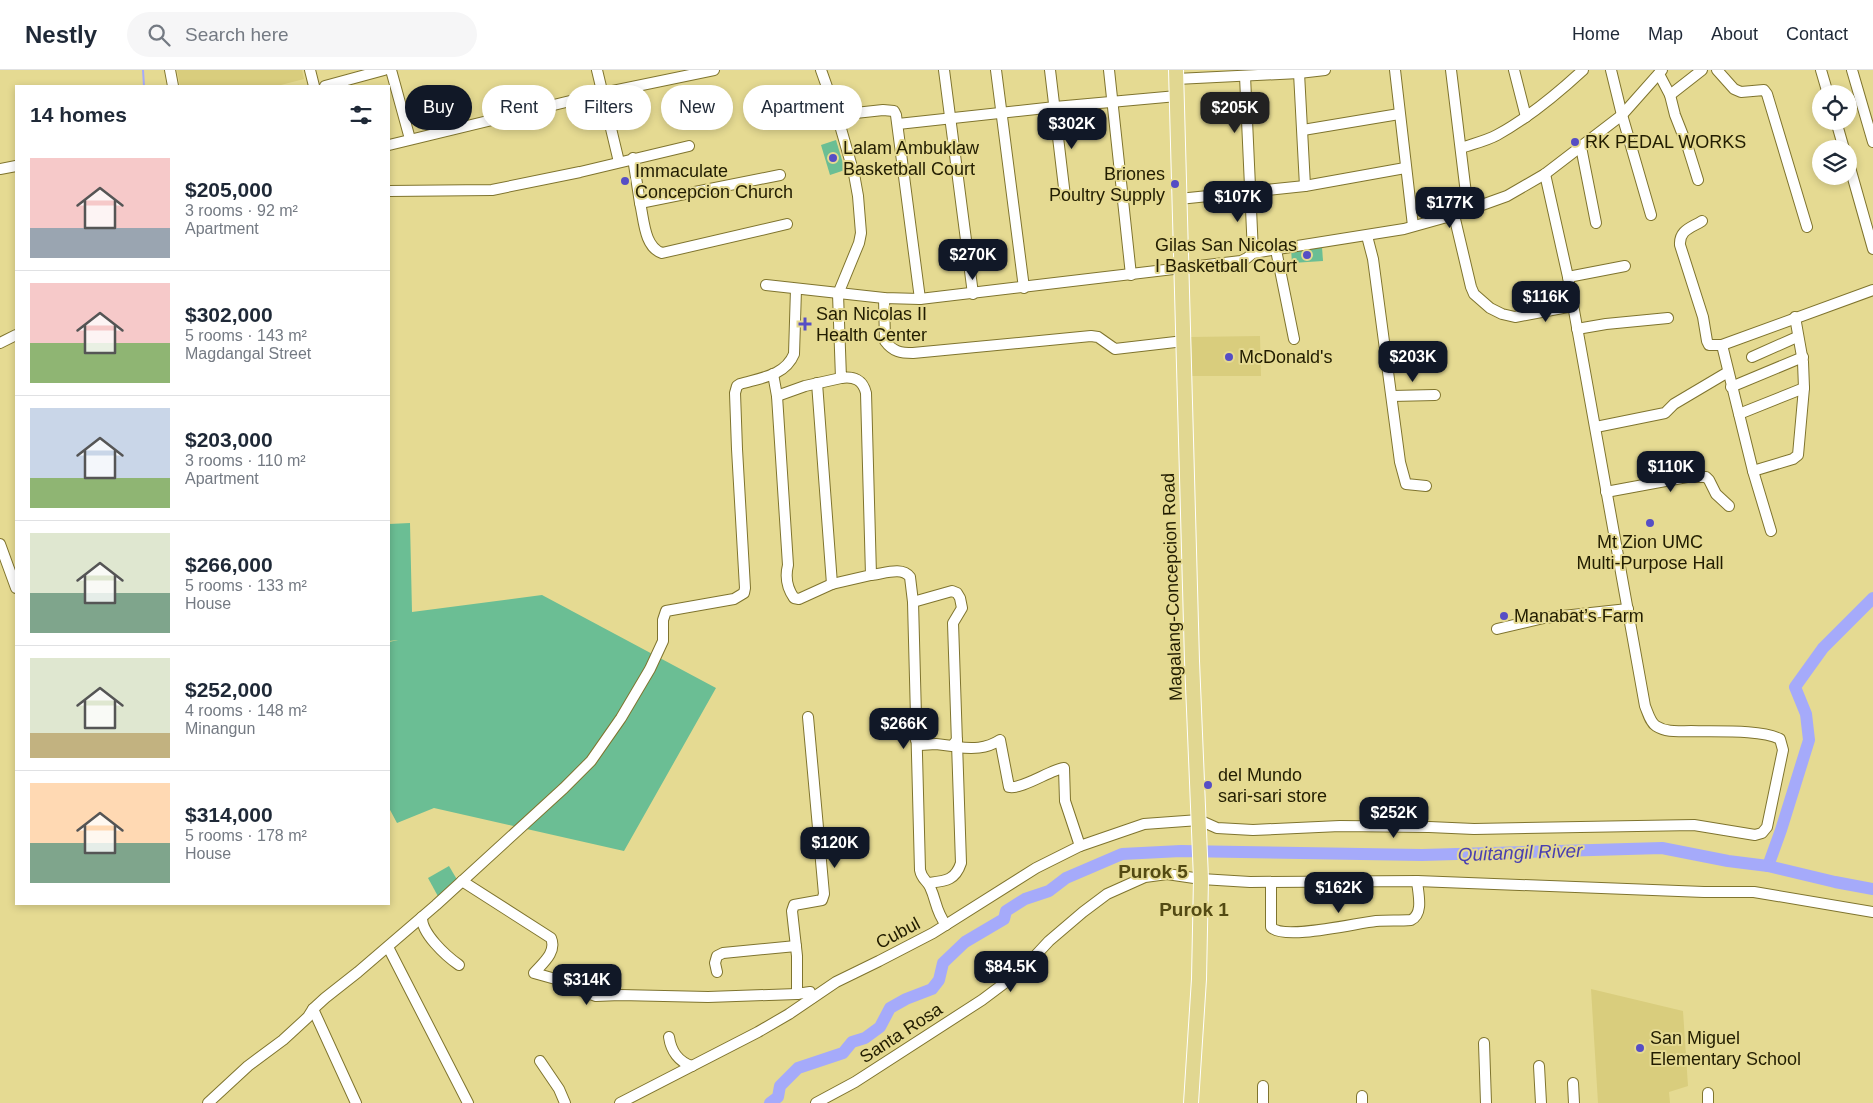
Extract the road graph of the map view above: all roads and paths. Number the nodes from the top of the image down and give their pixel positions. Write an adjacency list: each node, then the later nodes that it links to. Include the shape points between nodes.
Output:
1 (170, 70): 26 (street)
2 (310, 70): 27 (street)
3 (384, 70): 28 (street)
4 (391, 70): 48 (street)
5 (597, 70): 29 (street)
6 (714, 70): 30 (street)
7 (821, 70): 31 (street)
8 (944, 70): 43 (street)
9 (996, 70): 39 (street)
10 (1050, 70): 37 (street)
11 (1108, 70): 36 (street)
12 (1324, 70): 22 (street)
13 (1395, 70): 40 (street)
14 (1451, 70): 53 (street)
15 (1514, 70): 42 (street)
16 (1583, 70): 42 (street)
17 (1612, 70): 41 (street)
18 (1702, 70): 33 (street)
19 (1718, 70): 76 (street, via 1741,92 1759,89 1767,94)
20 (1821, 70): 32 (street)
21 (1852, 70): 49 (street)
22 (1304, 72): 25 (street); 47 (street)
23 (1661, 72): 33 (street); 41 (street)
24 (1176, 74): 25 (street); 34 (main road, Magalang-Concepcion Road)
25 (1245, 76): 65 (street)
26 (173, 85)
27 (314, 85)
28 (329, 85)
29 (601, 85)
30 (642, 85)
31 (826, 85)
32 (1825, 85)
33 (1670, 95): 61 (street)
34 (1177, 96): 36 (street); 67 (main road, Magalang-Concepcion Road)
35 (566, 102): 48 (street)
36 (1112, 102): 37 (street); 83 (street)
37 (1055, 107): 39 (street); 66 (street)
38 (862, 113): 44 (street, via 894,111)
39 (1001, 113): 43 (street); 87 (street)
40 (1399, 114): 47 (street); 57 (street)
41 (1622, 115): 52 (street); 71 (street)
42 (1526, 117): 53 (street, via 1495,136)
43 (950, 119): 44 (street); 90 (street)
44 (898, 124): 92 (street)
45 (612, 130): 55 (street)
46 (841, 130): 89 (street, via 854,174 861,233)
47 (1303, 130): 63 (street)
48 (410, 139): 50 (street)
49 (1873, 142)
50 (390, 145)
51 (690, 146): 54 (street)
52 (1581, 147): 59 (street); 73 (street)
53 (1461, 148): 69 (street)
54 (633, 158): 55 (street); 68 (street)
55 (619, 162): 64 (street, via 492,190)
56 (15, 166): 58 (street)
57 (1405, 168): 63 (street); 75 (street)
58 (0, 169)
59 (1545, 174): 69 (street, via 1508,196); 84 (street)
60 (780, 175): 68 (street)
61 (1698, 180)
62 (1855, 185): 78 (street)
63 (1305, 186): 65 (street)
64 (390, 191)
65 (1249, 192): 67 (street); 80 (street)
66 (1065, 196)
67 (1179, 199): 82 (main road, Magalang-Concepcion Road)
68 (640, 203): 74 (street, via 649,240 653,248 662,252)
69 (1468, 210): 70 (street)
70 (1454, 215): 75 (street); 93 (street, via 1471,287 1480,300 1502,314 1515,317)
71 (1651, 215)
72 (1702, 221): 102 (street, via 1682,234 1681,252 1703,317 1707,341 1712,346)
73 (1596, 223)
74 (788, 224)
75 (1412, 226): 77 (street)
76 (1807, 227)
77 (1367, 236): 79 (street); 113 (street)
78 (1873, 249)
79 (1276, 250): 80 (street); 99 (street)
80 (1252, 253): 82 (street, via 1241,261)
81 (1625, 266): 84 (street)
82 (1181, 268): 83 (street); 100 (main road, Magalang-Concepcion Road)
83 (1132, 275): 87 (street)
84 (1568, 277): 93 (street)
85 (766, 286): 86 (street)
86 (796, 288): 89 (street); 106 (street, via 794,354 790,364)
87 (1024, 288): 90 (street)
88 (1873, 290): 94 (street)
89 (838, 294): 91 (street); 107 (street)
90 (973, 294): 92 (street)
91 (884, 298): 92 (street); 100 (street, via 885,341 899,353 1091,336 1115,349)
92 (920, 299)
93 (1573, 306): 96 (street)
94 (1795, 317): 98 (street); 102 (street)
95 (1668, 318): 96 (street)
96 (1577, 329): 115 (street)
97 (15, 336): 101 (street)
98 (1797, 337): 103 (street); 104 (street)
99 (1294, 339)
100 (1184, 341): 131 (main road, Magalang-Concepcion Road)
101 (0, 343)
102 (1722, 344): 105 (street)
103 (1752, 357)
104 (1803, 357): 109 (street); 110 (street)
105 (1728, 372): 109 (street); 115 (street, via 1674,404 1665,413)
106 (773, 374): 112 (street); 134 (street, via 740,384 735,393 744,593 734,599 666,611 663,641 650,669 591,760)
107 (841, 378): 108 (street); 122 (street, via 859,380 866,390)
108 (817, 383): 112 (street); 123 (street)
109 (1732, 387): 114 (street)
110 (1804, 388): 114 (street); 116 (street, via 1798,455)
111 (1435, 395): 113 (street)
112 (777, 396): 123 (street, via 788,565 785,577 792,596 799,599)
113 (1392, 396): 117 (street, via 1405,482)
114 (1739, 414): 116 (street)
115 (1596, 427): 118 (street)
116 (1752, 471): 120 (street)
117 (1426, 486)
118 (1606, 492): 119 (street, via 1698,476 1706,477 1716,494); 126 (street)
119 (1730, 506)
120 (1771, 531)
121 (0, 544): 124 (street)
122 (871, 575): 123 (street); 125 (street, via 898,571 907,574)
123 (832, 584)
124 (15, 585)
125 (913, 602): 129 (street); 130 (street, via 947,592 957,592 960,598 962,608 953,623)
126 (1628, 609): 127 (street, via 1544,618); 131 (street, via 1645,706 1655,726 1669,731 1733,732 1780,739 1783,750 1767,827 1762,833 1755,835 1694,824 1474,830 1340,826 1253,830)
127 (1497, 629)
128 (808, 717): 141 (street, via 824,894 822,900 794,904)
129 (916, 740): 130 (street, via 920,745 952,746); 137 (street, via 919,863 922,878)
130 (957, 743): 132 (street, via 973,749 1000,740 1010,787 1014,788 1064,768 1065,802); 137 (street, via 961,863 954,877)
131 (1199, 824): 132 (street, Cubul, via 1144,824); 133 (main road, Magalang-Concepcion Road)
132 (1080, 846): 140 (street, Cubul, via 1036,868)
133 (1201, 872): 136 (street, Santa Rosa); 160 (street, Santa Rosa, via 1145,877 1107,894 1049,941 1022,970 982,1000 855,1082); 161 (main road, Magalang-Concepcion Road, via 1199,979)
134 (462, 881): 139 (street); 145 (street, via 551,938 554,944 552,951 534,973 596,996)
135 (1417, 881): 136 (street, Santa Rosa); 136 (street, via 1419,910 1411,920 1377,921 1289,933 1271,927); 138 (street, Santa Rosa, via 1745,891)
136 (1271, 882)
137 (928, 883): 140 (street, via 936,909)
138 (1873, 912)
139 (422, 917): 142 (street); 143 (street, via 421,924 432,940)
140 (946, 925): 146 (street, Cubul, via 836,982)
141 (796, 946): 144 (street, via 722,953 715,963); 145 (street)
142 (388, 947): 147 (street); 157 (street)
143 (459, 965)
144 (717, 972)
145 (797, 994): 146 (street, via 810,992)
146 (812, 998): 151 (street, Cubul, via 790,1014)
147 (312, 1009): 155 (street, via 308,1017 283,1040 248,1066); 156 (street)
148 (669, 1037): 151 (street, via 678,1058)
149 (1484, 1043): 163 (street)
150 (540, 1061): 158 (street)
151 (692, 1066): 159 (street, Cubul)
152 (1539, 1066): 164 (street)
153 (1573, 1082): 165 (street)
154 (1264, 1086): 162 (street)
155 (208, 1103)
156 (356, 1103)
157 (468, 1103)
158 (565, 1103)
159 (620, 1103)
160 (816, 1103)
161 (1191, 1103)
162 (1263, 1103)
163 (1486, 1103)
164 (1541, 1103)
165 (1574, 1103)

